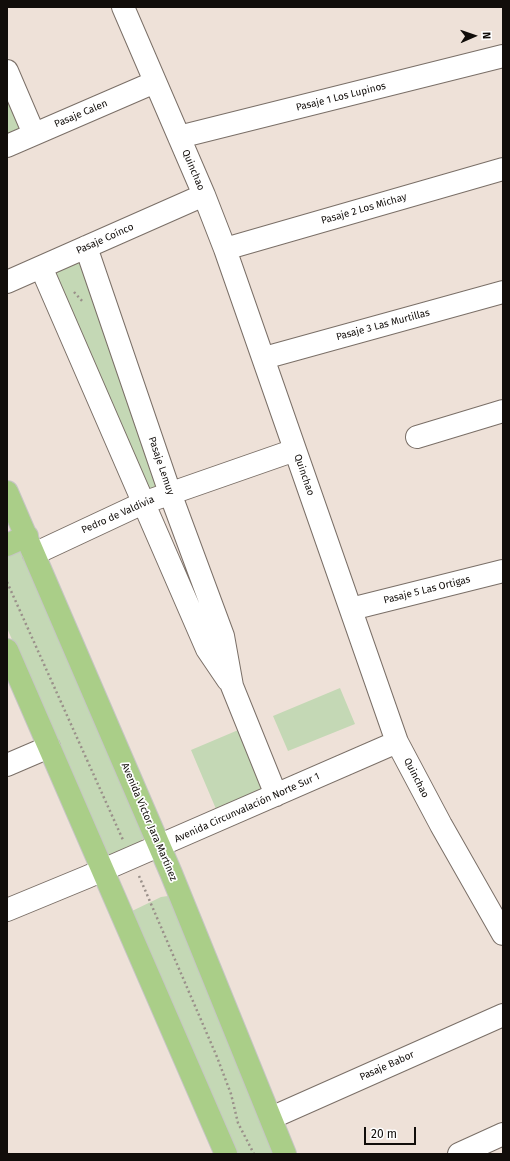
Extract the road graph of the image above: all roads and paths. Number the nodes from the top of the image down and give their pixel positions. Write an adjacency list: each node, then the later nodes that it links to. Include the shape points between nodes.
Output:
1 (122, 7): 4 (street, Quinchao)
2 (503, 56): 6 (street, Pasaje 1 Los Lupinos)
3 (7, 71): 5 (street)
4 (155, 82): 5 (street, Pasaje Calen); 6 (street, Quinchao)
5 (34, 134): 7 (street, Pasaje Calen)
6 (179, 137): 9 (street, Quinchao)
7 (7, 146)
8 (503, 170): 11 (street, Pasaje 2 Los Michay)
9 (204, 195): 10 (street, Pasaje Coínco); 11 (street, Quinchao)
10 (86, 247): 12 (street, Pasaje Coínco); 20 (street, Pasaje Lemuy)
11 (225, 249): 15 (street, Quinchao)
12 (41, 267): 13 (street, Pasaje Coínco); 21 (street, Pasaje Lemuy)
13 (7, 282)
14 (503, 292): 15 (street, Pasaje 3 Las Murtillas)
15 (264, 358): 18 (street, Quinchao)
16 (503, 411): 17 (street)
17 (417, 437)
18 (295, 450): 20 (street, Pedro de Valdivia); 25 (street, Quinchao)
19 (7, 492): 23 (main road, Avenida Víctor Jara Martínez)
20 (170, 493): 21 (street, Pedro de Valdivia); 27 (street, Pasaje Lemuy, via 222,636)
21 (143, 503): 23 (street, Pedro de Valdivia); 27 (street, Pasaje Lemuy, via 207,649)
22 (7, 545): 23 (main road)
23 (30, 545): 32 (main road, Avenida Víctor Jara Martínez)
24 (503, 571): 25 (street, Pasaje 5 Las Ortigas)
25 (351, 609): 28 (street, Quinchao)
26 (7, 650): 29 (main road)
27 (232, 686): 31 (street, Pasaje Lemuy)
28 (397, 742): 31 (street, Avenida Circunvalación Norte Sur 1); 35 (street, Quinchao)
29 (49, 747): 30 (street); 33 (main road)
30 (7, 765)
31 (276, 795): 32 (street, Avenida Circunvalación Norte Sur 1)
32 (160, 845): 33 (street, Avenida Circunvalación Norte Sur 1); 37 (main road, Avenida Víctor Jara Martínez)
33 (102, 870): 34 (street, Avenida Circunvalación Norte Sur 1); 39 (main road)
34 (7, 910)
35 (503, 934)
36 (503, 1014): 37 (street, Pasaje Babor)
37 (271, 1118): 40 (main road, Avenida Víctor Jara Martínez)
38 (503, 1134): 41 (street)
39 (226, 1154)
40 (286, 1154)
41 (459, 1154)

